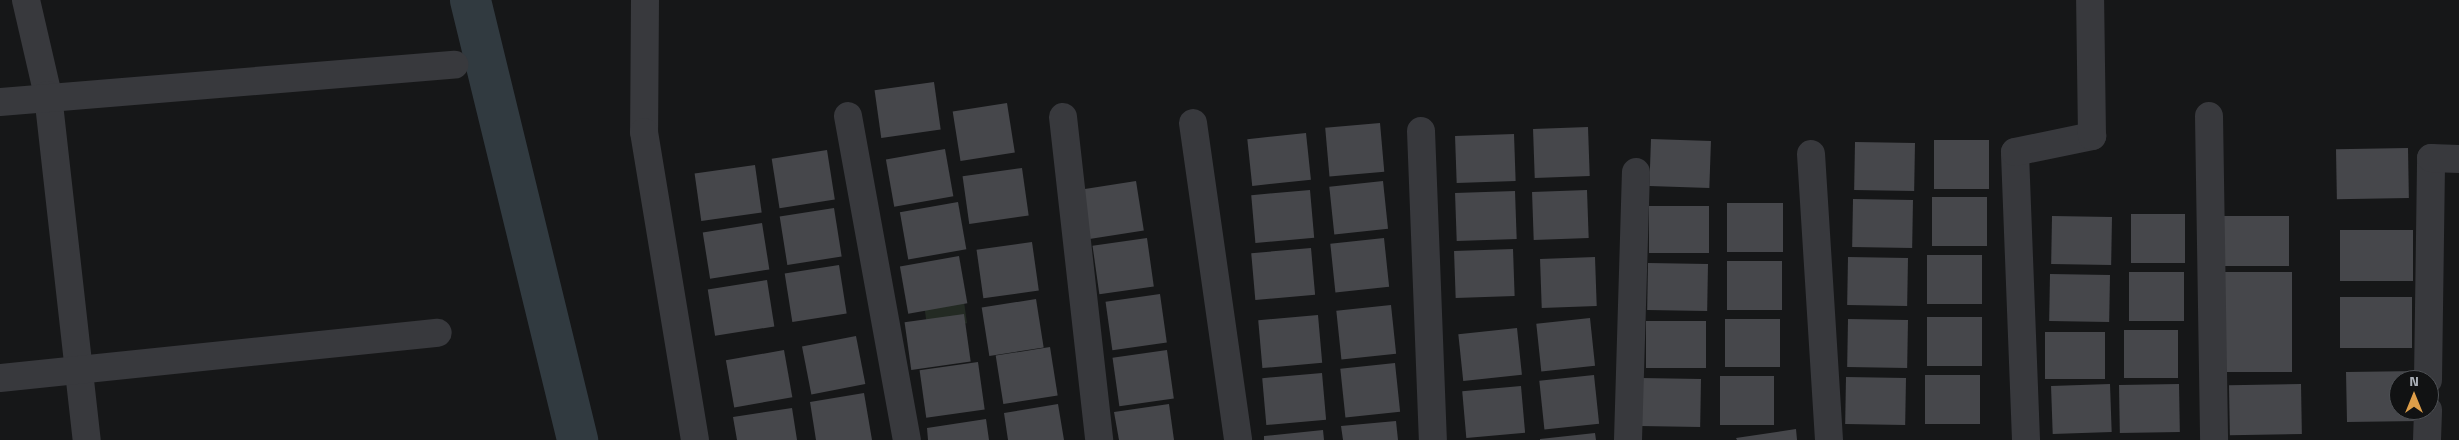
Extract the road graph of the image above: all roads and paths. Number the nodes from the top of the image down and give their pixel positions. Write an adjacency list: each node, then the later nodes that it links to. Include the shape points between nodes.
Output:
1 (26, 0): 5 (street)
2 (645, 0): 21 (street, via 644,132)
3 (2090, 0): 28 (street, via 2092,136 2015,152)
4 (454, 65): 5 (street)
5 (48, 95): 6 (street); 16 (street)
6 (0, 102)
7 (848, 116): 22 (street)
8 (2209, 116): 29 (street)
9 (1063, 117): 23 (street)
10 (1193, 123): 24 (street)
11 (1421, 131): 25 (street)
12 (1812, 154): 27 (street)
13 (2459, 159): 17 (street, via 2431,158)
14 (1636, 172): 26 (street)
15 (438, 333): 16 (street)
16 (79, 368): 18 (street); 20 (street)
17 (2428, 370)
18 (0, 378)
19 (2428, 420): 30 (street)
20 (87, 440)
21 (695, 440)
22 (907, 440)
23 (1099, 440)
24 (1238, 440)
25 (1433, 440)
26 (1628, 440)
27 (1829, 440)
28 (2026, 440)
29 (2214, 440)
30 (2427, 440)

